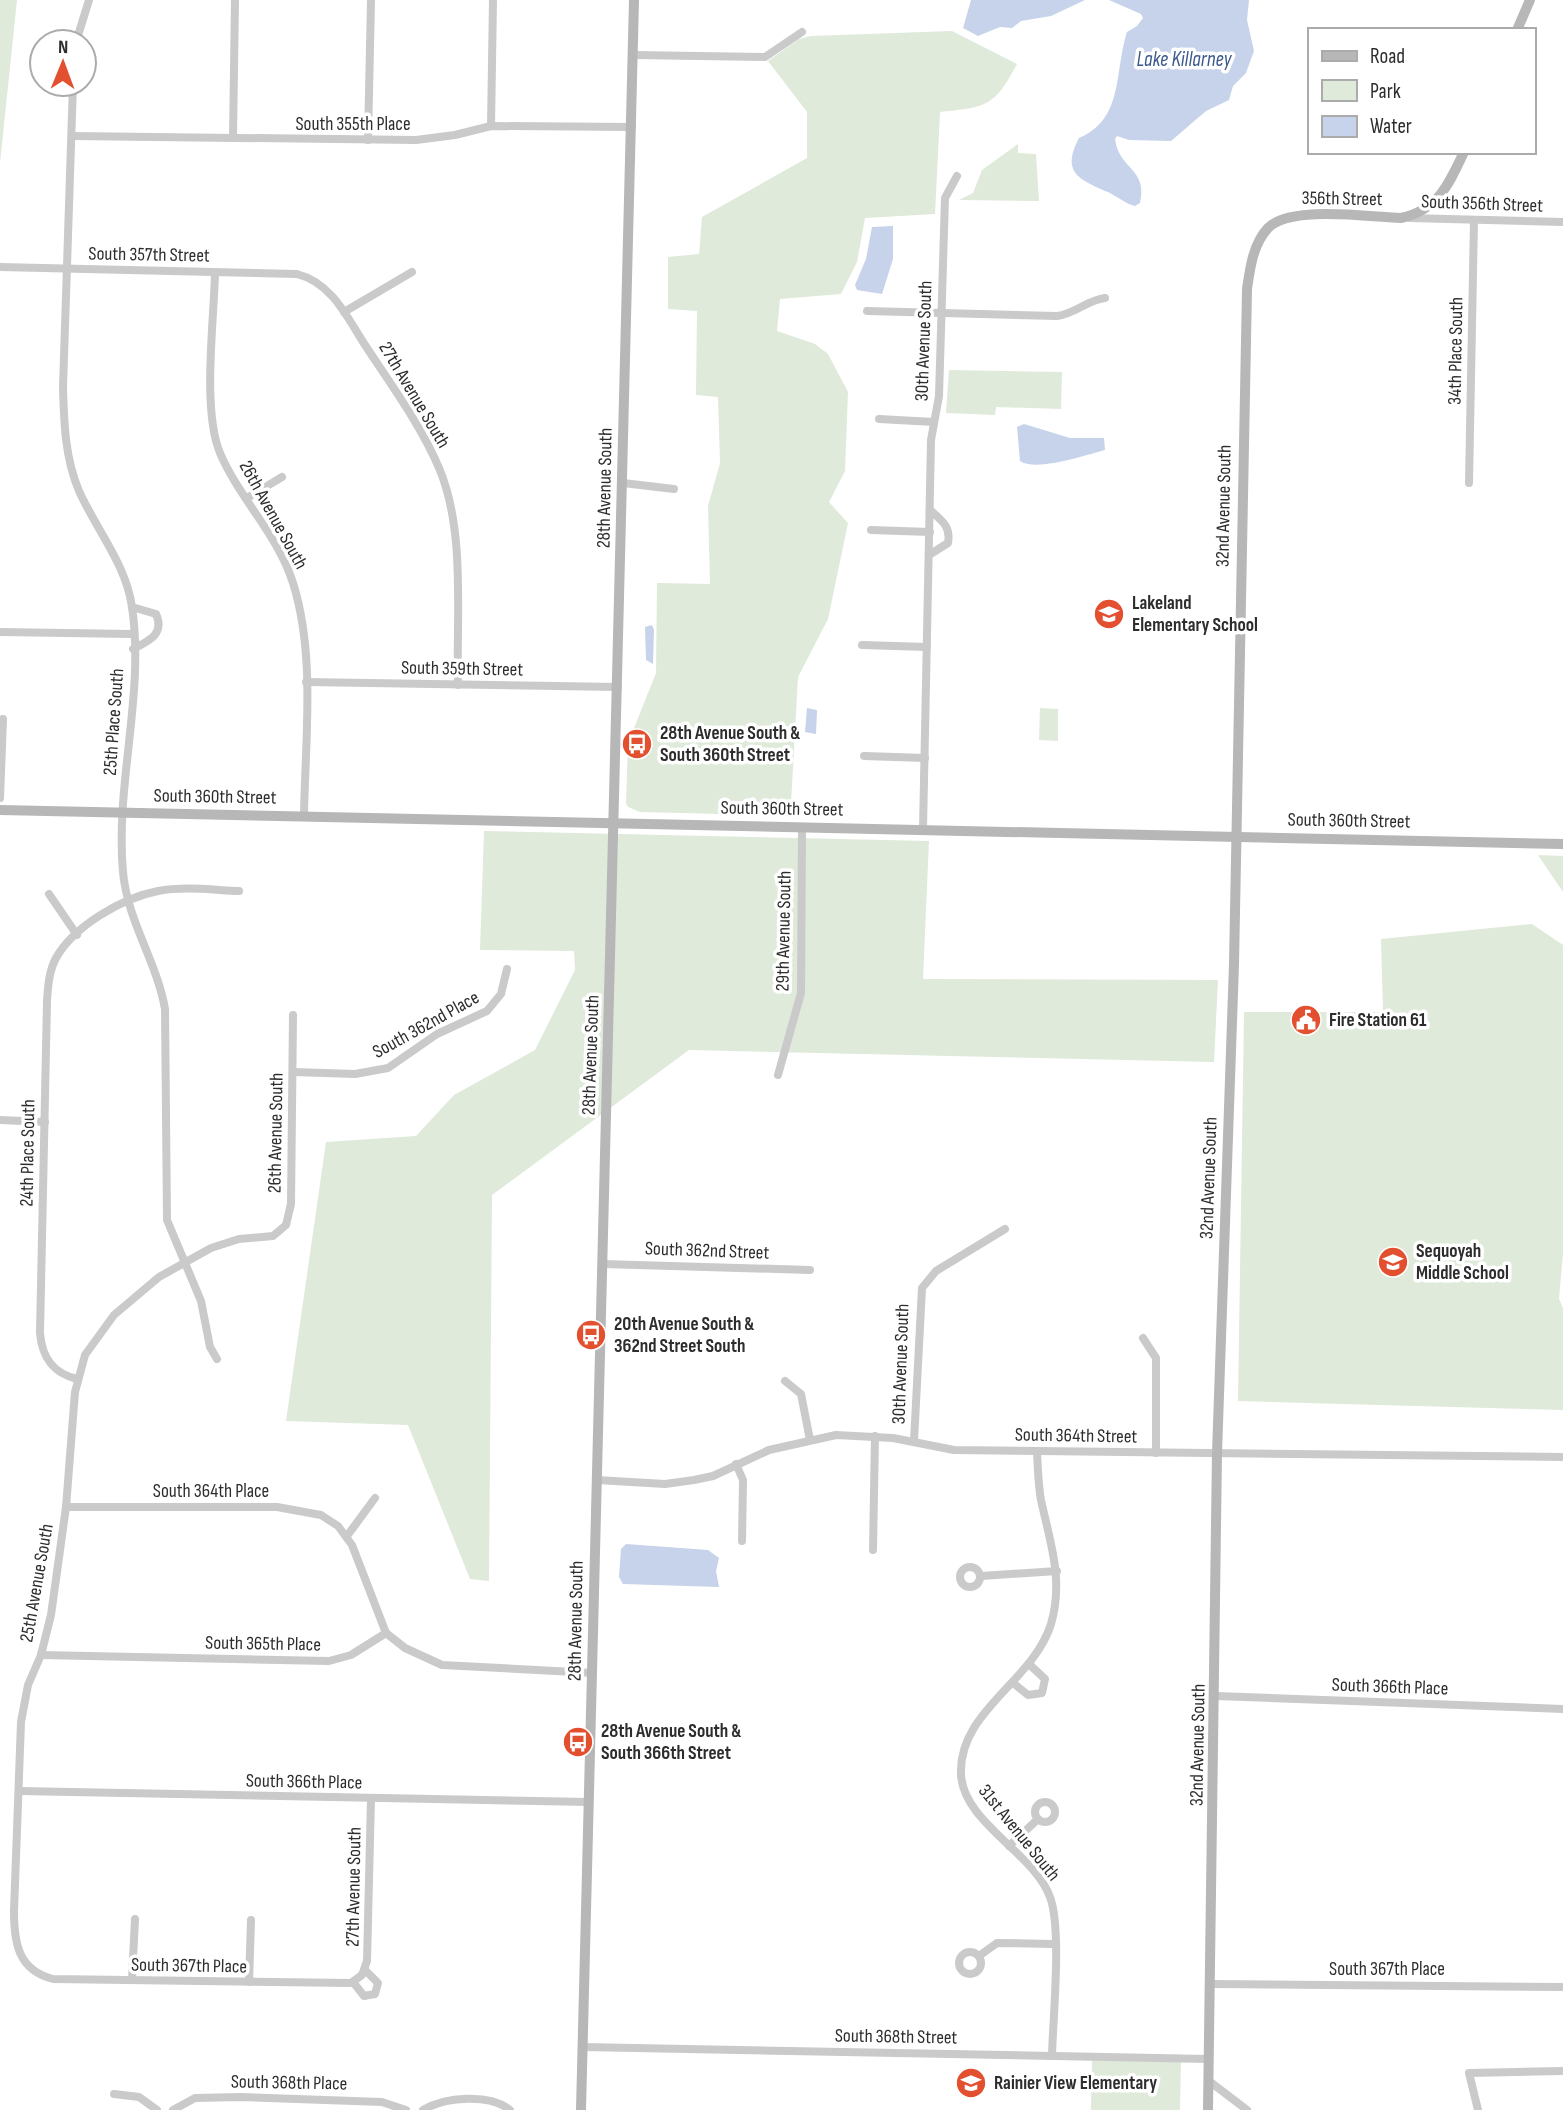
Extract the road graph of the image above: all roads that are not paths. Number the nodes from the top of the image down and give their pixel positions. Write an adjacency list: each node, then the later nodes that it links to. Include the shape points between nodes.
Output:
1 (89, 0): 7 (street)
2 (235, 0): 15 (street)
3 (370, 0): 16 (street)
4 (494, 0): 12 (street)
5 (634, 0): 10 (street, 28th Avenue South)
6 (1530, 0): 8 (street)
7 (80, 28)
8 (1518, 28)
9 (802, 32): 10 (street, via 765,57)
10 (633, 55): 13 (street, 28th Avenue South)
11 (73, 98): 14 (street, 25th Place South)
12 (491, 125): 13 (street, South 355th Place); 16 (street, South 355th Place, via 436,138)
13 (632, 127): 35 (street, 28th Avenue South)
14 (72, 136): 15 (street, South 355th Place); 24 (street, 25th Place South)
15 (233, 138): 16 (street, South 355th Place)
16 (368, 140)
17 (1463, 154): 19 (street, via 1441,196 1422,211)
18 (957, 176): 31 (street, 30th Avenue South, via 945,198)
19 (1401, 218): 20 (street, South 356th Street); 22 (street, 356th Street, via 1290,216 1267,229)
20 (1474, 220): 21 (street, South 356th Street); 36 (street, 34th Place South)
21 (1563, 222)
22 (1256, 248): 62 (street, 32nd Avenue South, via 1246,305)
23 (0, 267): 24 (street, South 357th Street)
24 (69, 270): 26 (street, South 357th Street); 43 (street, 25th Place South, via 63,387 68,455 80,493 110,548)
25 (412, 272): 29 (street)
26 (215, 273): 27 (street, South 357th Street); 38 (street, 26th Avenue South, via 213,426 222,456)
27 (297, 274): 29 (street, 27th Avenue South, via 317,282)
28 (1105, 298): 31 (street, via 1068,315)
29 (344, 312): 50 (street, 27th Avenue South, via 440,470 454,527)
30 (867, 312): 31 (street)
31 (942, 314): 33 (street, 30th Avenue South)
32 (878, 419): 33 (street)
33 (934, 422): 39 (street, 30th Avenue South)
34 (282, 477): 38 (street)
35 (623, 483): 37 (street); 51 (street, 28th Avenue South)
36 (1469, 483)
37 (674, 489)
38 (247, 498): 49 (street, 26th Avenue South, via 293,581)
39 (930, 510): 41 (street, 30th Avenue South); 42 (street, via 948,526 949,535 948,543)
40 (871, 530): 41 (street)
41 (930, 532): 42 (street, 30th Avenue South)
42 (929, 555): 47 (street, 30th Avenue South)
43 (132, 607): 45 (street, 25th Place South); 48 (street, via 156,614 159,625 154,637)
44 (0, 632): 45 (street)
45 (132, 634): 48 (street, 25th Place South)
46 (862, 645): 47 (street)
47 (927, 647): 54 (street, 30th Avenue South)
48 (133, 649): 57 (street, 25th Place South)
49 (306, 682): 50 (street, South 359th Street); 58 (street, 26th Avenue South)
50 (458, 685): 51 (street, South 359th Street)
51 (618, 687): 59 (street, 28th Avenue South)
52 (3, 719): 55 (street)
53 (864, 756): 54 (street)
54 (925, 758): 61 (street, 30th Avenue South)
55 (0, 798)
56 (0, 810): 57 (street, South 360th Street)
57 (123, 812): 58 (street, South 360th Street); 66 (street, 25th Place South, via 122,858)
58 (304, 816): 59 (street, South 360th Street)
59 (614, 823): 60 (street, South 360th Street); 77 (street, 28th Avenue South)
60 (802, 827): 61 (street, South 360th Street); 71 (street, 29th Avenue South, via 801,993)
61 (923, 829): 62 (street, South 360th Street)
62 (1234, 836): 63 (street, South 360th Street); 88 (street, 32nd Avenue South)
63 (1563, 844)
64 (239, 891): 66 (street, 24th Place South, via 164,890)
65 (49, 894): 67 (street)
66 (129, 901): 67 (street, 24th Place South); 76 (street, 25th Place South, via 166,1009 165,1207)
67 (77, 935): 73 (street, 24th Place South, via 57,957 48,985)
68 (507, 969): 70 (street, South 362nd Place, via 501,994 491,1008 437,1034 388,1068 355,1074)
69 (293, 1015): 70 (street, 26th Avenue South)
70 (293, 1072): 75 (street, 26th Avenue South, via 290,1213 282,1230)
71 (778, 1075)
72 (0, 1120): 73 (street)
73 (45, 1122): 81 (street, 24th Place South, via 41,1343 55,1369)
74 (1005, 1229): 85 (street, 30th Avenue South, via 936,1271 922,1288)
75 (265, 1236): 76 (street, 25th Avenue South, via 226,1243)
76 (183, 1262): 80 (street, 25th Place South, via 201,1301 210,1347); 81 (street, 25th Avenue South, via 139,1292 107,1322 85,1355)
77 (602, 1264): 78 (street, South 362nd Street); 91 (street, 28th Avenue South)
78 (810, 1270)
79 (1143, 1338): 87 (street, via 1156,1358)
80 (217, 1359)
81 (77, 1379): 93 (street, 25th Avenue South)
82 (785, 1381): 84 (street, via 801,1394)
83 (875, 1436): 84 (street, South 364th Street); 85 (street, South 364th Street); 96 (street)
84 (810, 1440): 90 (street, South 364th Street)
85 (914, 1441): 86 (street, South 364th Street, via 954,1450)
86 (1037, 1452): 87 (street, South 364th Street); 97 (street, 31st Avenue South, via 1040,1496)
87 (1156, 1453): 88 (street, South 364th Street)
88 (1217, 1453): 89 (street, South 364th Street); 104 (street, 32nd Avenue South)
89 (1563, 1457)
90 (736, 1464): 91 (street, South 364th Street, via 713,1476 680,1483); 95 (street, via 743,1480)
91 (597, 1480): 102 (street, 28th Avenue South)
92 (374, 1499): 94 (street)
93 (66, 1507): 94 (street, South 364th Place, via 291,1508 321,1515); 100 (street, 25th Avenue South, via 53,1605)
94 (347, 1536): 99 (street)
95 (741, 1541)
96 (873, 1550)
97 (1057, 1571): 98 (street); 101 (street, 31st Avenue South, via 1052,1621)
98 (981, 1576)
99 (386, 1633): 100 (street, South 365th Place, via 351,1656 329,1661); 102 (street, via 405,1648 442,1665)
100 (41, 1655): 106 (street, 25th Avenue South, via 28,1685 21,1722)
101 (1030, 1665): 103 (street, 31st Avenue South); 103 (street, via 1045,1679 1042,1693 1028,1695)
102 (593, 1673): 108 (street, 28th Avenue South)
103 (1013, 1684): 110 (street, 31st Avenue South, via 976,1724 964,1751 961,1776 969,1800)
104 (1216, 1696): 105 (street, South 366th Place); 120 (street, 32nd Avenue South)
105 (1563, 1709)
106 (19, 1791): 107 (street, South 366th Place); 115 (street, 25th Avenue South, via 13,1912)
107 (372, 1799): 108 (street, South 366th Place); 116 (street, 27th Avenue South)
108 (589, 1802): 122 (street, 28th Avenue South)
109 (1038, 1819): 110 (street)
110 (1009, 1846): 113 (street, 31st Avenue South, via 1038,1875 1049,1895)
111 (135, 1919): 117 (street)
112 (251, 1920): 118 (street)
113 (1054, 1944): 114 (street, via 997,1943); 123 (street, 31st Avenue South)
114 (979, 1956)
115 (20, 1957): 117 (street, South 367th Place, via 33,1971 53,1979)
116 (364, 1972): 119 (street); 119 (street, 27th Avenue South, via 378,1983 375,1994 363,1996)
117 (132, 1980): 118 (street, South 367th Place)
118 (249, 1982): 119 (street, South 367th Place)
119 (353, 1982)
120 (1210, 1984): 121 (street, South 367th Place); 124 (street, 32nd Avenue South)
121 (1563, 1987)
122 (583, 2047): 123 (street, South 368th Street); 134 (street, 28th Avenue South)
123 (1052, 2055): 124 (street, South 368th Street)
124 (1208, 2059): 126 (street, 32nd Avenue South)
125 (1563, 2071): 137 (street, via 1468,2073)
126 (1209, 2081): 135 (street, 32nd Avenue South); 136 (street)
127 (114, 2094): 129 (street, via 139,2097)
128 (336, 2105): 130 (street, South 368th Place, via 200,2098); 131 (street, South 368th Place, via 387,2102)
129 (157, 2110)
130 (173, 2110)
131 (406, 2110)
132 (424, 2110): 133 (street, via 457,2100 495,2102)
133 (510, 2110)
134 (581, 2110)
135 (1208, 2110)
136 (1247, 2110)
137 (1478, 2110)

